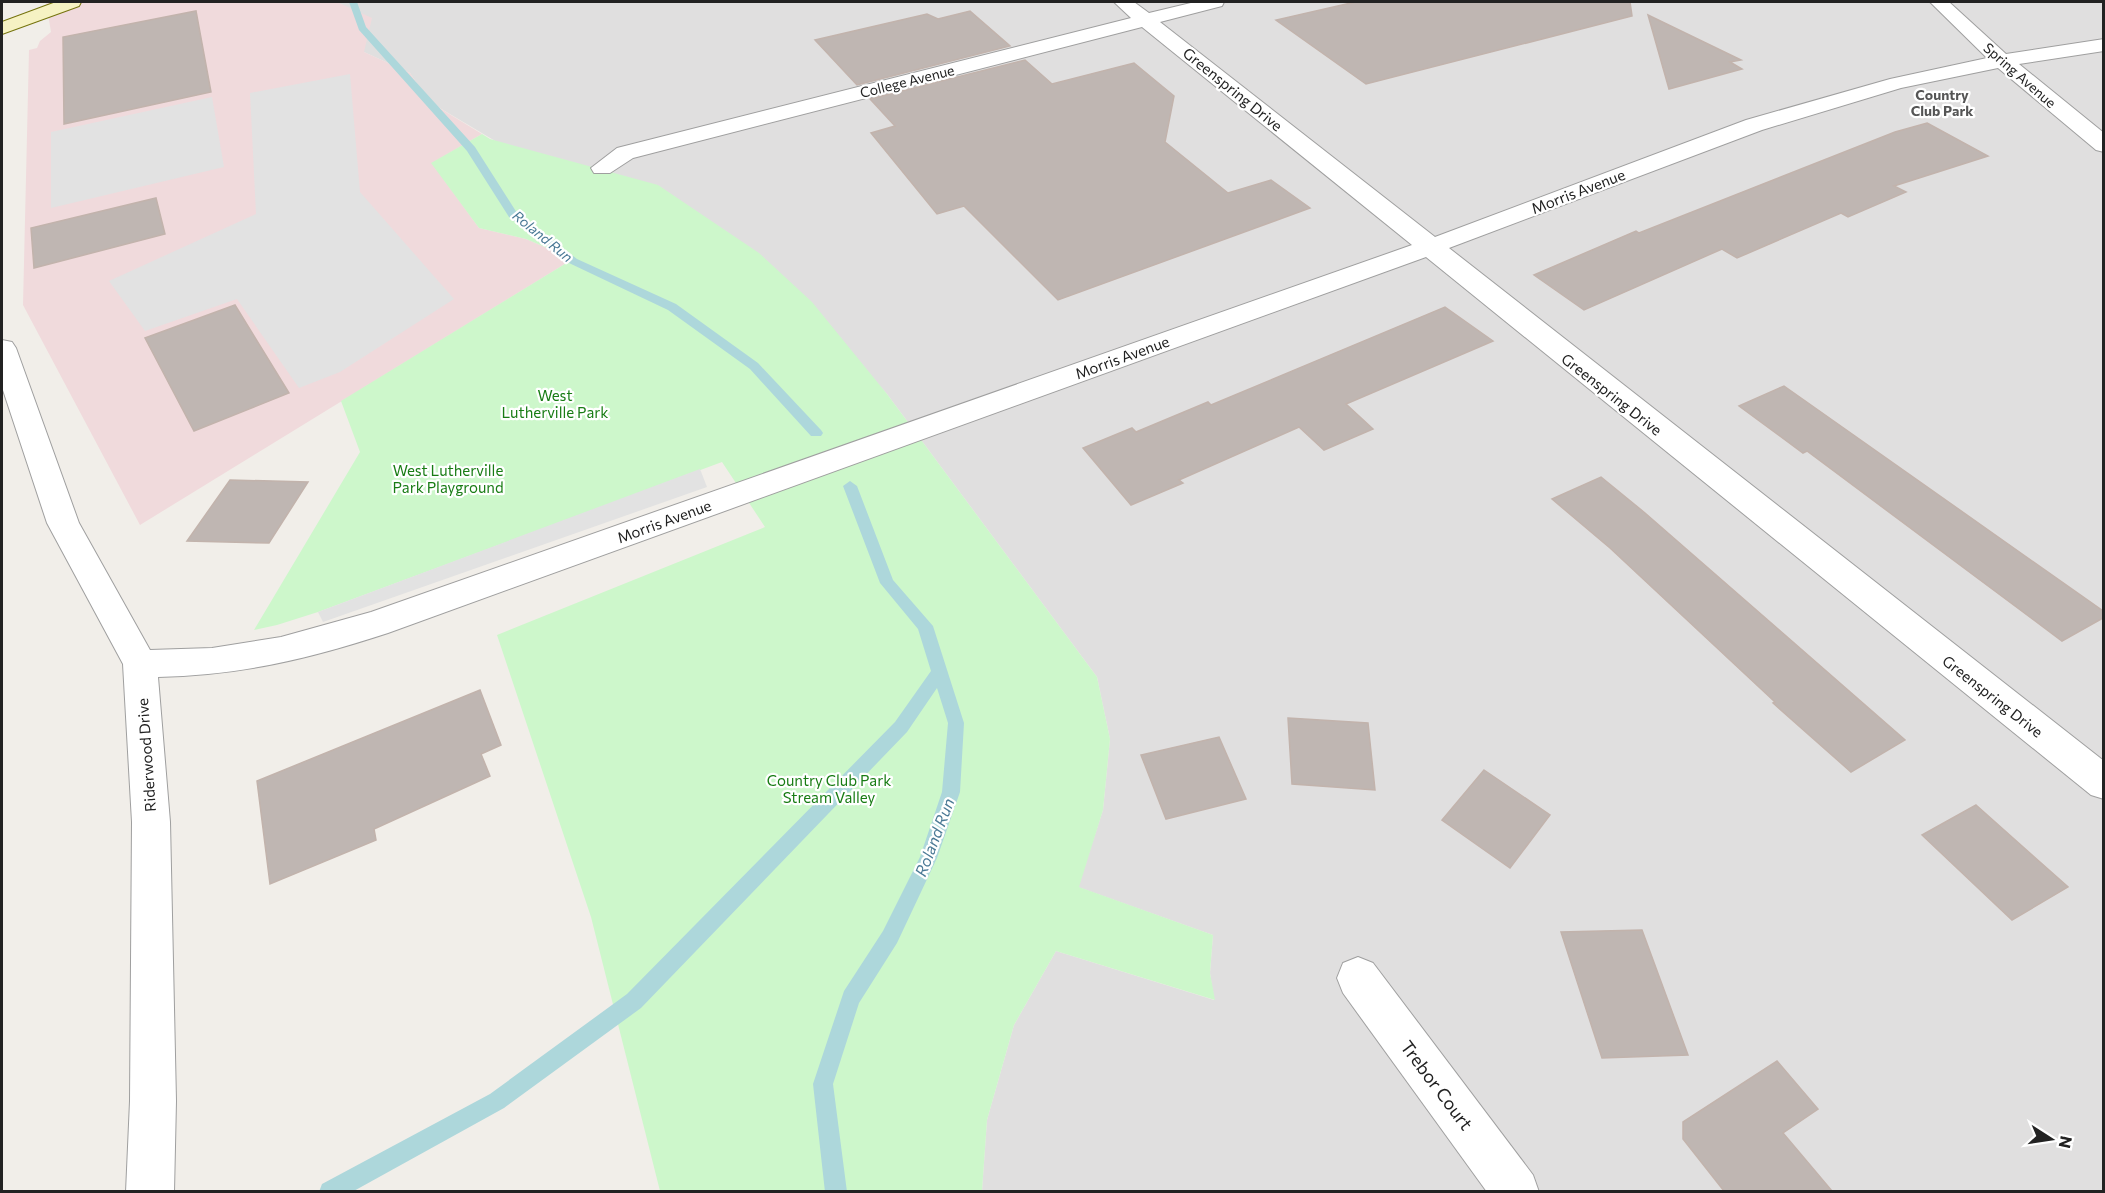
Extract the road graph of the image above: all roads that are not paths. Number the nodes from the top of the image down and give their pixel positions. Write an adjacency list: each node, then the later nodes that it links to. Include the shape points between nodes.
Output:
1 (72, 2): 6 (main road)
2 (1123, 2): 5 (street, Greenspring Drive)
3 (1215, 2): 5 (street, College Avenue)
4 (1940, 2): 8 (street, Spring Avenue)
5 (1146, 19): 10 (street, College Avenue, via 625,153); 11 (street, Greenspring Drive)
6 (2, 28)
7 (2103, 45): 8 (street, Morris Avenue)
8 (2002, 61): 9 (street, Spring Avenue); 11 (street, Morris Avenue, via 1898,83 1754,124)
9 (2103, 146)
10 (602, 168)
11 (1428, 248): 13 (street, Morris Avenue, via 376,624 281,651 212,663); 14 (street, Greenspring Drive)
12 (2, 348): 13 (street, Riderwood Drive, via 63,523)
13 (140, 664): 16 (street, Riderwood Drive, via 152,822)
14 (2103, 783)
15 (1358, 978): 17 (street, Trebor Court)
16 (150, 1191)
17 (1516, 1191)

